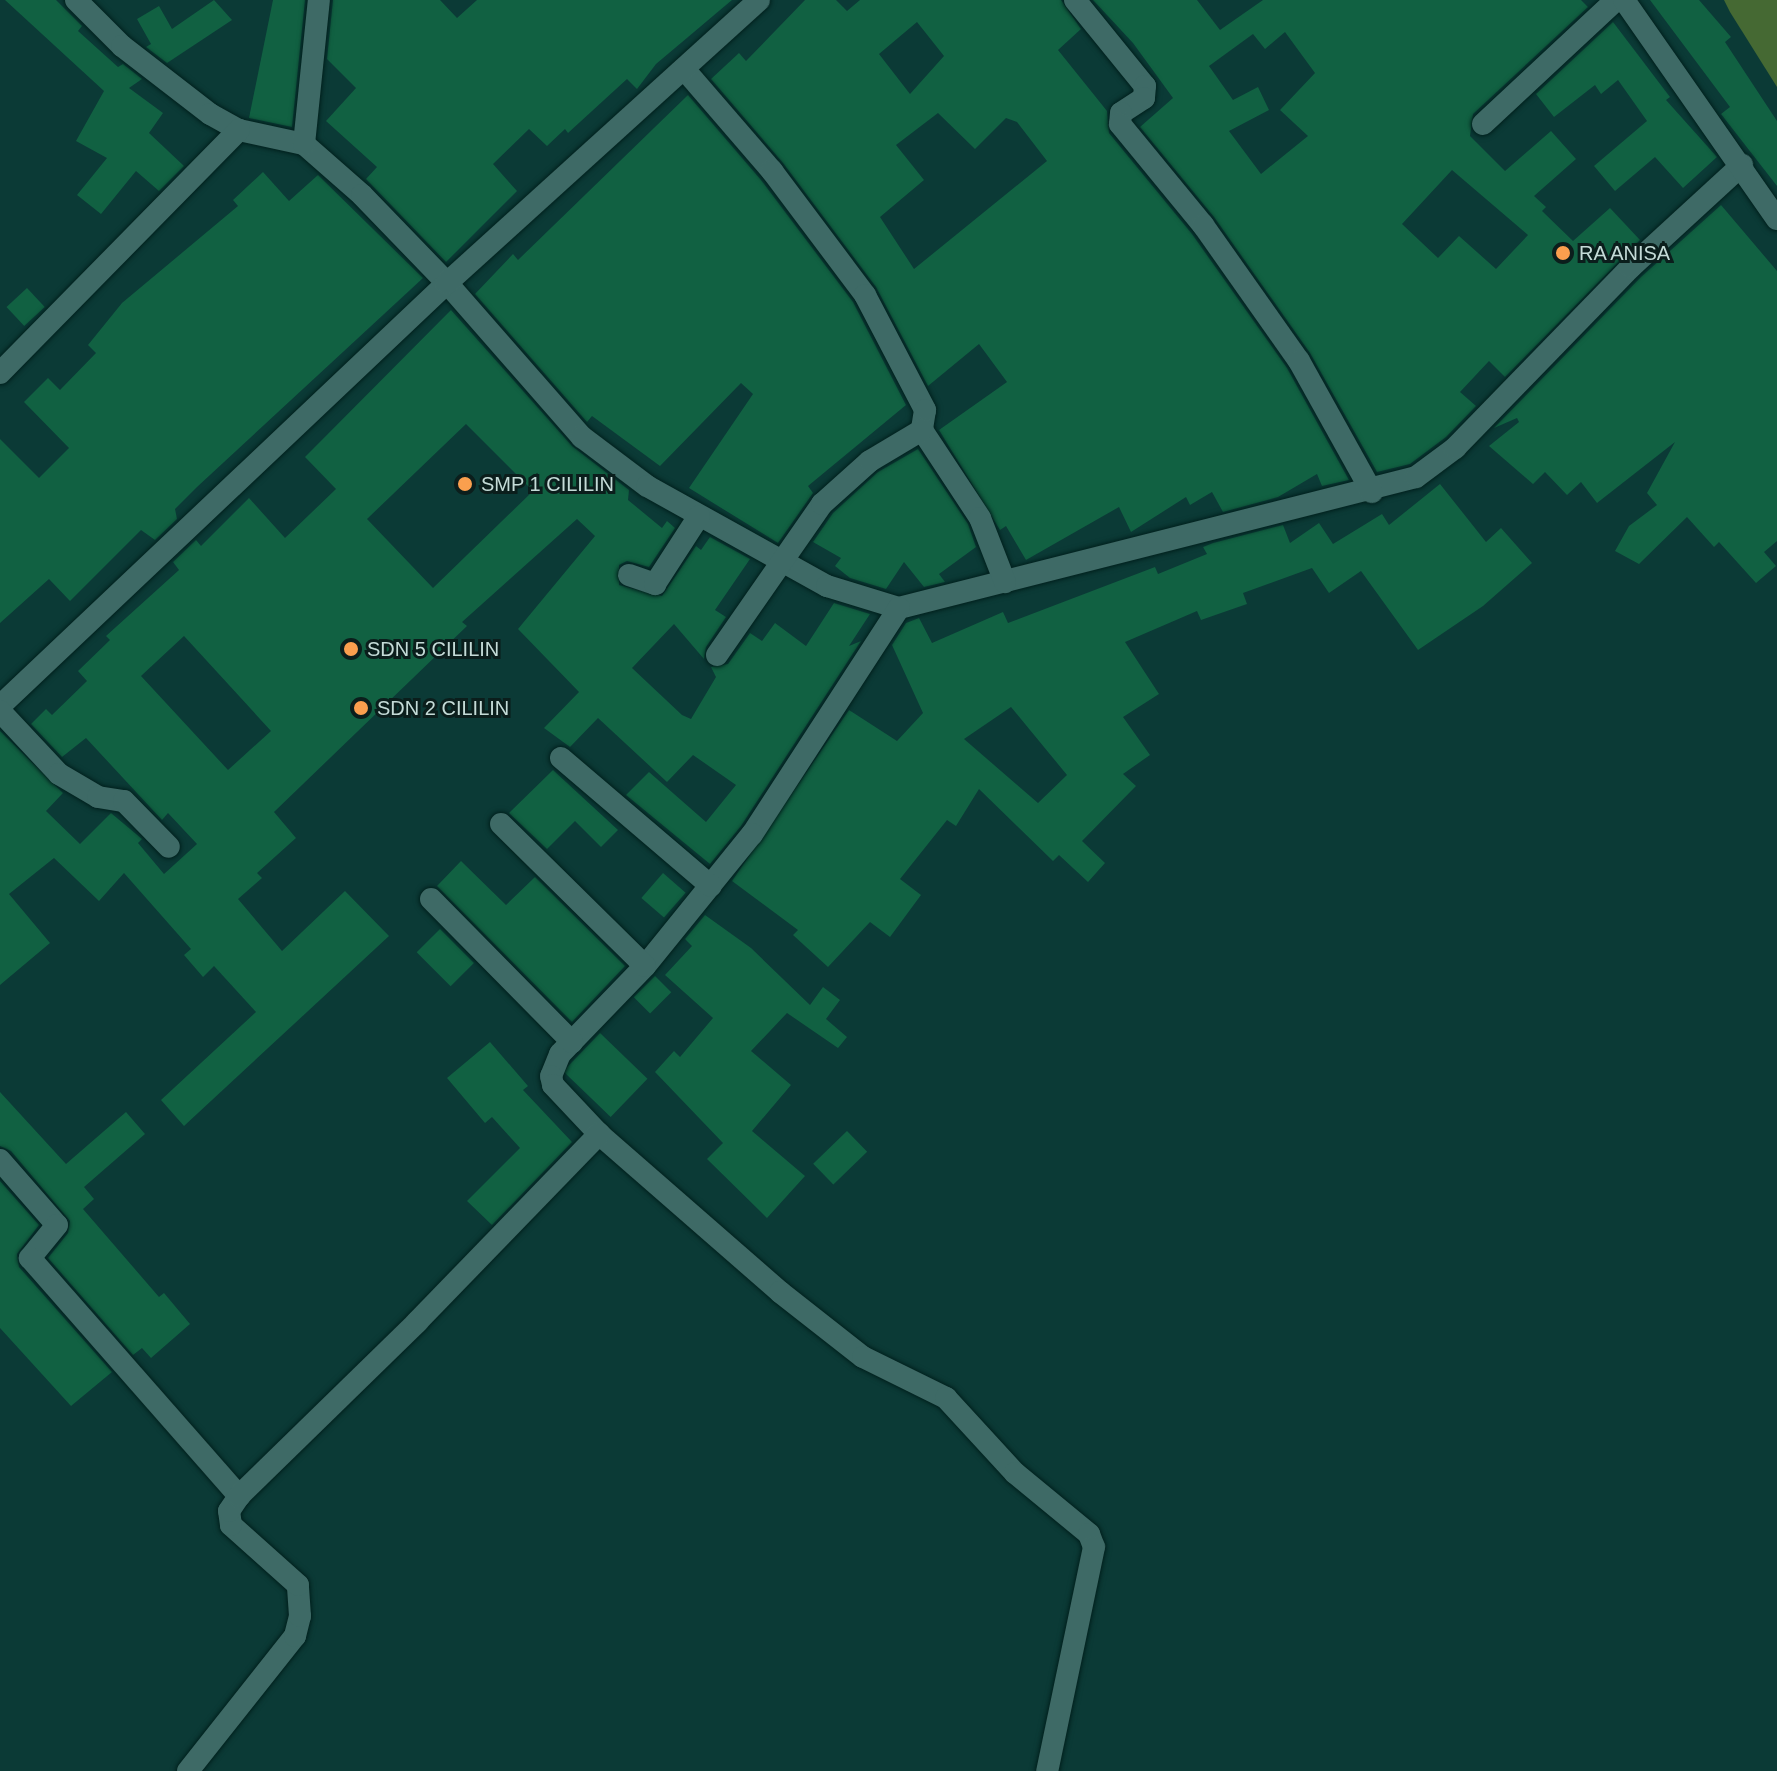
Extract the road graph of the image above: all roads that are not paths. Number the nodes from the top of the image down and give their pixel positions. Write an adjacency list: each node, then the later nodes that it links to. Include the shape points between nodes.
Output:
1 (76, 0): 9 (street, via 122,46)
2 (319, 0): 10 (street)
3 (759, 0): 7 (street)
4 (1075, 0): 16 (street, via 1145,86 1144,98 1121,113 1120,124 1203,225 1299,361)
5 (1616, 0): 8 (street)
6 (1624, 0): 11 (street)
7 (684, 69): 13 (street); 15 (street, via 852,275 925,410)
8 (1483, 124)
9 (239, 130): 10 (street); 14 (street)
10 (304, 144): 13 (street)
11 (1742, 165): 12 (street); 16 (street, via 1631,267 1437,464)
12 (1777, 219)
13 (447, 283): 17 (street, via 582,437 647,486); 23 (street)
14 (0, 373)
15 (922, 430): 18 (street, via 844,480); 20 (street, via 980,518)
16 (1372, 492): 20 (street)
17 (699, 516): 18 (street); 19 (street, via 655,584)
18 (778, 560): 21 (street, via 852,597); 22 (street)
19 (629, 575)
20 (1005, 582): 21 (street)
21 (899, 608): 27 (street, via 799,767)
22 (717, 655)
23 (0, 708): 26 (street, via 59,774 98,797 124,801)
24 (561, 758): 27 (street)
25 (501, 824): 29 (street)
26 (169, 847)
27 (711, 886): 29 (street)
28 (431, 899): 30 (street)
29 (645, 966): 30 (street)
30 (572, 1042): 31 (street, via 554,1064 553,1085)
31 (599, 1134): 33 (street); 35 (street, via 863,1357 946,1398 1015,1473 1089,1534 1094,1547)
32 (0, 1160): 33 (street, via 57,1225 30,1258)
33 (239, 1496): 34 (street, via 229,1511 231,1525 298,1585 300,1616 295,1636)
34 (188, 1771)
35 (1047, 1771)

